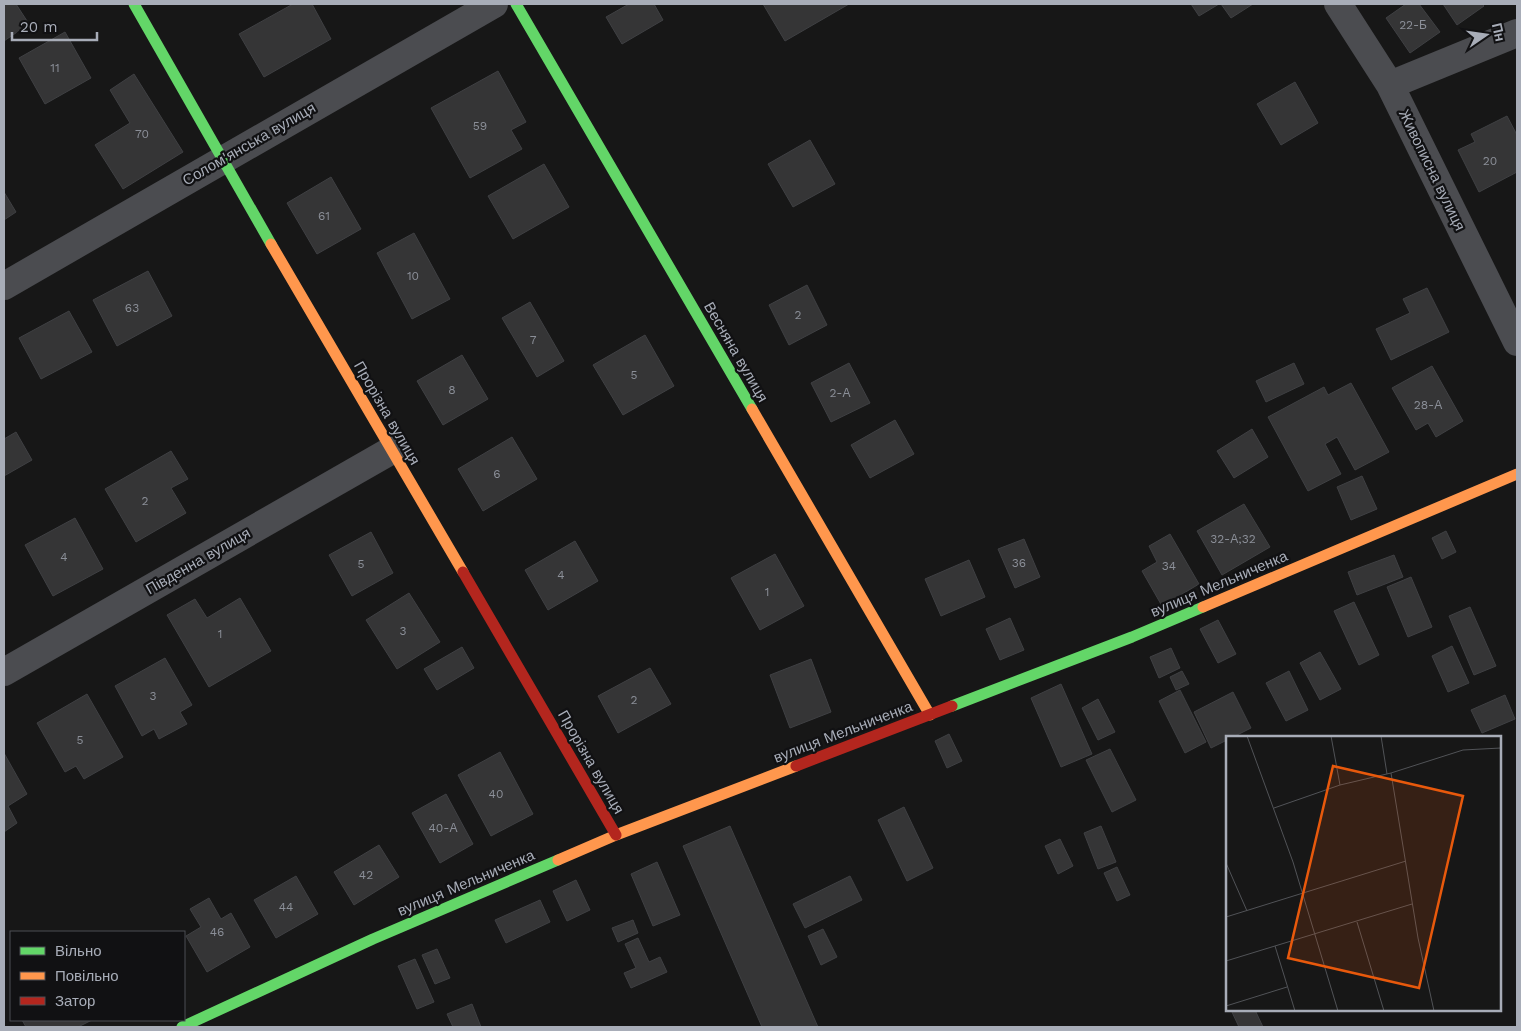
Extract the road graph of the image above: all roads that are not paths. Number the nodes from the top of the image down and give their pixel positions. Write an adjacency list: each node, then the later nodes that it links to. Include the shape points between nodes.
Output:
1 (134, 4): 7 (street, Прорізна вулиця)
2 (494, 4): 7 (street, Солом'янська вулиця)
3 (516, 4): 13 (street, Весняна вулиця)
4 (1338, 4): 6 (street, Живописна вулиця)
5 (1517, 33): 6 (street)
6 (1390, 85): 9 (street, Живописна вулиця)
7 (222, 159): 8 (street, Солом'янська вулиця); 10 (street, Прорізна вулиця)
8 (4, 286)
9 (1517, 342)
10 (392, 450): 12 (street, Південна вулиця); 14 (street, Прорізна вулиця)
11 (1517, 474): 13 (street, вулиця Мельниченка, via 1132,637)
12 (4, 672)
13 (930, 715): 14 (street, вулиця Мельниченка)
14 (616, 835): 15 (street, вулиця Мельниченка, via 373,939)
15 (182, 1027)

